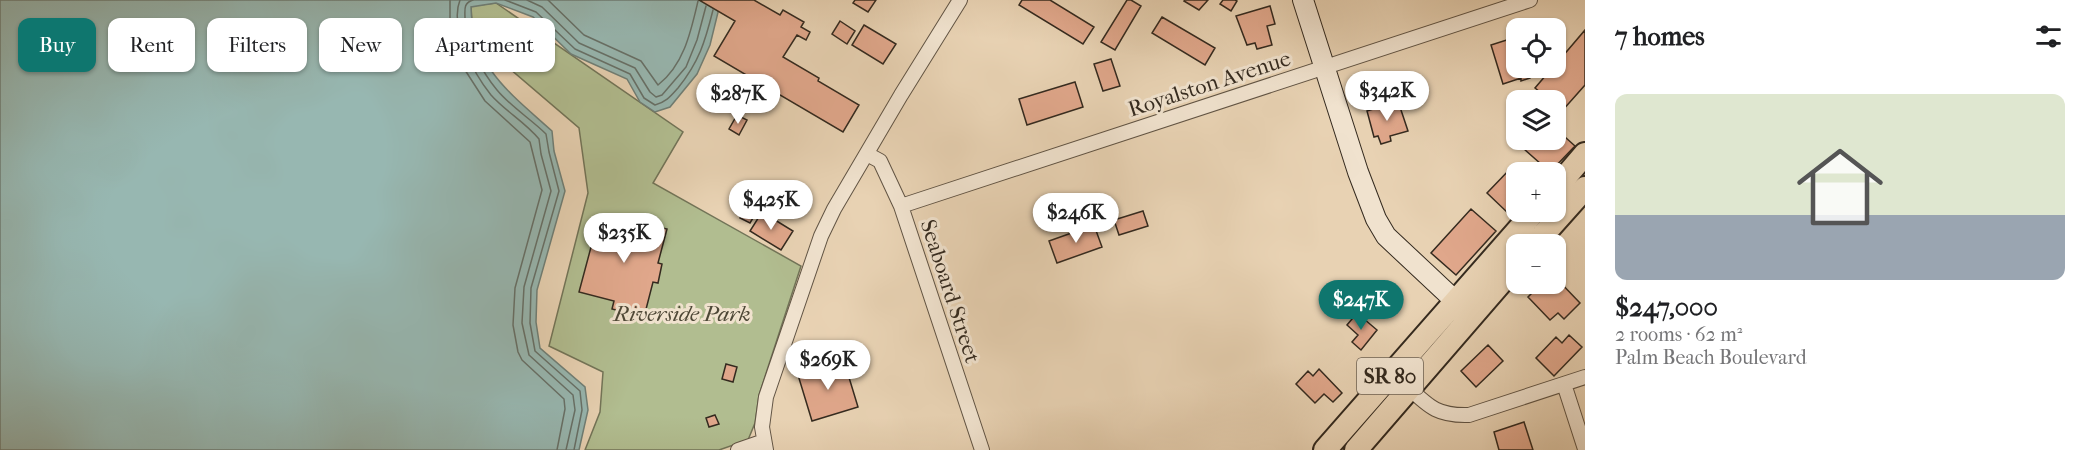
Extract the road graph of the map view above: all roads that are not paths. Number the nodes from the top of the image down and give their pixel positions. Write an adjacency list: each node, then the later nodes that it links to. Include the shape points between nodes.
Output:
1 (960, 0): 5 (street)
2 (1303, 0): 4 (street)
3 (1530, 0): 4 (street, Royalston Avenue)
4 (1323, 67): 9 (street, Royalston Avenue); 13 (street, via 1376,219 1386,236)
5 (867, 154): 9 (street, Seaboard Street, via 880,161); 17 (street, via 825,227 807,273 766,398 762,427)
6 (1585, 154): 7 (main road)
7 (1566, 176)
8 (1585, 188): 11 (main road)
9 (901, 206): 20 (street, Seaboard Street)
10 (1527, 222): 13 (main road, SR 80)
11 (1544, 234)
12 (1506, 273): 13 (main road, SR 80)
13 (1463, 308): 16 (main road, SR 80); 21 (main road, SR 80)
14 (1585, 377): 15 (street)
15 (1564, 384): 16 (street, via 1478,413 1451,416 1435,411); 18 (street)
16 (1409, 388): 22 (main road, SR 80)
17 (765, 446): 19 (street)
18 (1585, 449)
19 (738, 450)
20 (982, 450)
21 (1325, 450)
22 (1356, 450)

